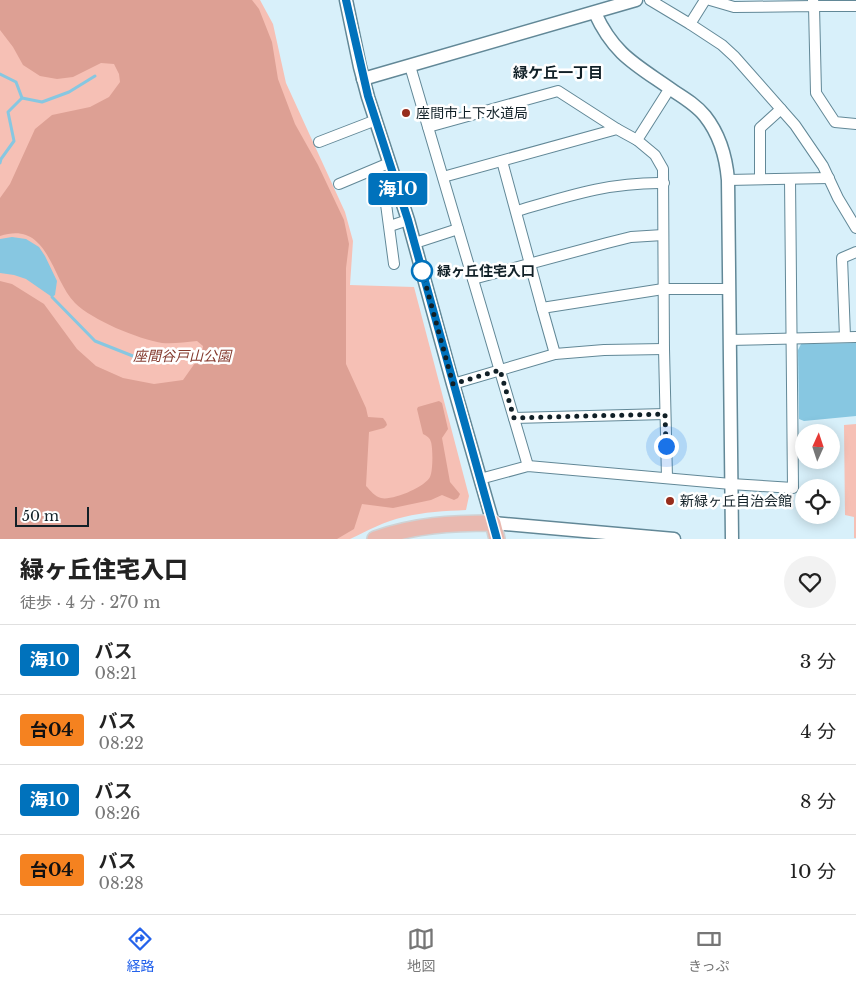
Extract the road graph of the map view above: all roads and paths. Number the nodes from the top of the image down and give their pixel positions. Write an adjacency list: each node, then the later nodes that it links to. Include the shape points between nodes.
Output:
1 (346, 0): 12 (street)
2 (636, 0): 9 (street)
3 (650, 0): 10 (street)
4 (705, 0): 10 (street)
5 (710, 0): 7 (street, via 734,7)
6 (814, 3): 7 (street); 8 (street); 16 (street, via 816,93 835,122)
7 (759, 4)
8 (856, 6)
9 (595, 13): 11 (street); 13 (street, via 603,31 620,52)
10 (690, 24): 14 (street, via 735,57)
11 (410, 66): 12 (street); 17 (street)
12 (363, 79): 15 (street)
13 (670, 88): 19 (street); 27 (street, via 705,116 718,136)
14 (781, 109): 24 (street); 25 (street, via 760,128)
15 (376, 120): 20 (street); 22 (street)
16 (856, 124)
17 (428, 127): 18 (street, via 558,91); 23 (street)
18 (617, 128): 19 (street); 21 (street)
19 (637, 140): 28 (street, via 655,155 663,168)
20 (319, 142)
21 (502, 161): 23 (street); 31 (street)
22 (390, 163): 29 (street); 32 (street)
23 (443, 178): 35 (street)
24 (829, 178): 26 (street); 34 (street)
25 (760, 179): 26 (street); 27 (street)
26 (790, 179): 47 (street)
27 (728, 180): 43 (street)
28 (664, 183): 31 (street, via 608,186); 36 (street)
29 (340, 184)
30 (384, 189): 33 (street)
31 (517, 212): 39 (street)
32 (408, 220): 33 (street); 37 (street)
33 (390, 226): 40 (street)
34 (856, 228)
35 (458, 229): 37 (street); 41 (street)
36 (663, 236): 39 (street, via 631,237); 42 (street)
37 (415, 243): 52 (street)
38 (856, 252): 45 (street, via 842,258)
39 (529, 263): 41 (street); 44 (street)
40 (394, 264)
41 (473, 279): 51 (street)
42 (663, 289): 43 (street); 44 (street); 49 (street)
43 (729, 289): 48 (street)
44 (542, 308): 50 (street)
45 (845, 337): 46 (street); 47 (street)
46 (856, 337)
47 (792, 338): 48 (street); 58 (street, via 793,488)
48 (729, 340): 58 (street)
49 (664, 349): 50 (street); 53 (street)
50 (555, 354): 51 (street)
51 (500, 370): 52 (street); 54 (street)
52 (453, 384): 57 (street)
53 (665, 414): 54 (street); 56 (street)
54 (514, 418): 55 (street)
55 (528, 466): 56 (street); 57 (street)
56 (667, 478): 58 (street)
57 (480, 479): 59 (street)
58 (731, 484): 63 (street)
59 (493, 523): 60 (main road, via 441,524); 61 (main road); 62 (street)
60 (375, 539)
61 (498, 539)
62 (674, 539)
63 (732, 539)

